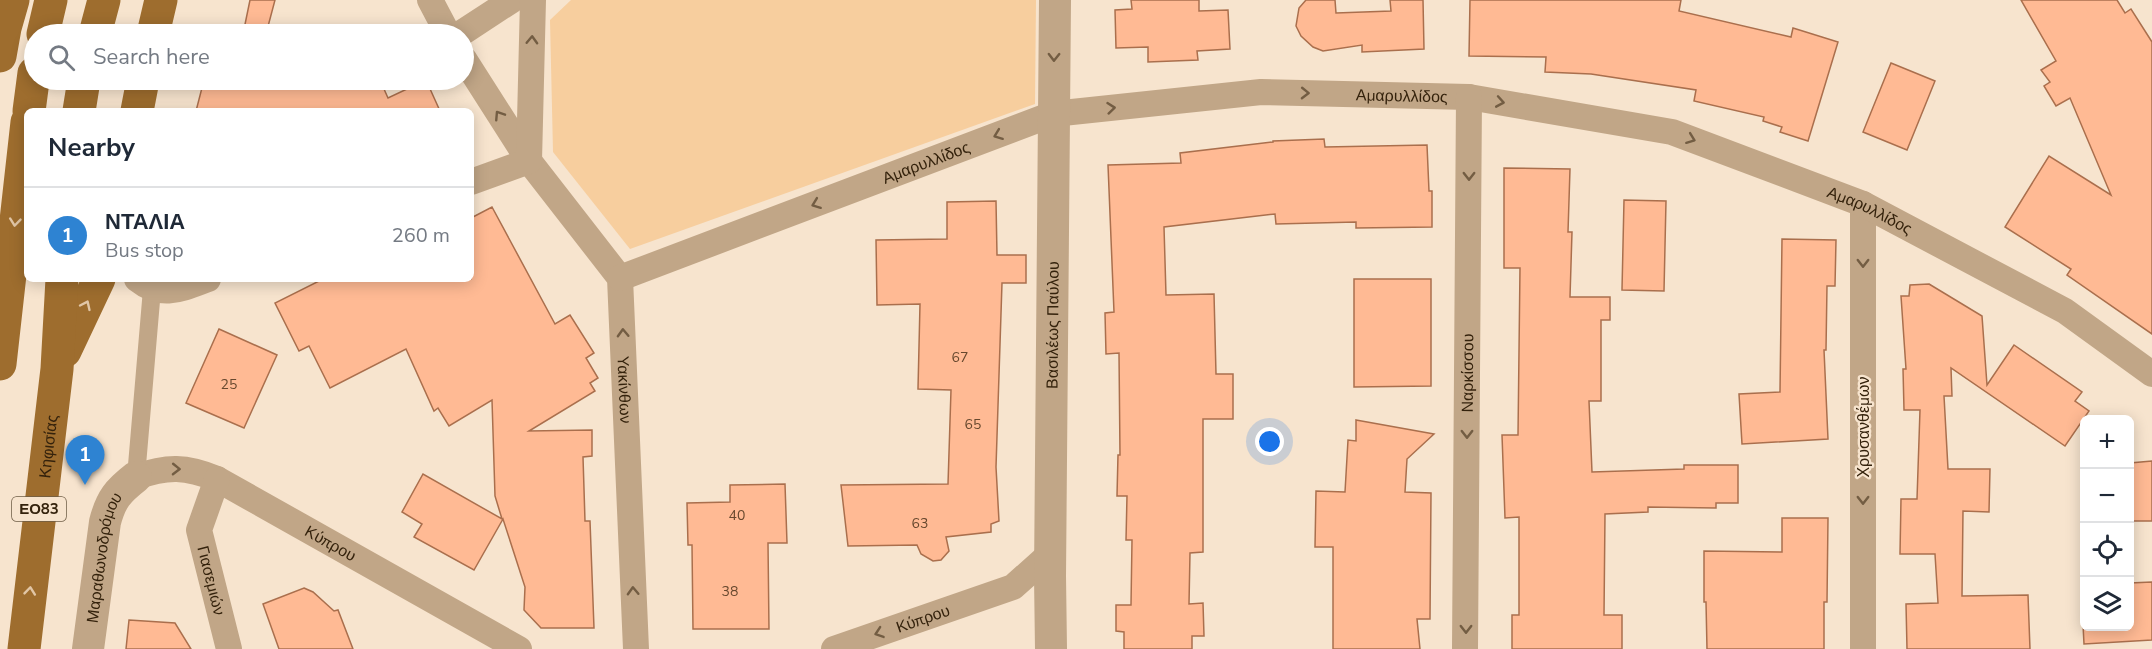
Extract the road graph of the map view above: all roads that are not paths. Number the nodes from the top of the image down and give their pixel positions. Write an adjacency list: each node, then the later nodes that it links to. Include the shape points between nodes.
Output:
1 (51, 0): 8 (main road)
2 (104, 0): 9 (main road)
3 (161, 0): 10 (main road)
4 (430, 0): 11 (street)
5 (512, 0): 12 (street)
6 (533, 0): 23 (street, one-way to 6)
7 (1055, 0): 21 (street, Βασιλέως Παύλου, one-way to 21)
8 (45, 24)
9 (98, 24)
10 (155, 24)
11 (443, 24)
12 (474, 25)
13 (474, 75): 23 (street, one-way to 13)
14 (32, 90): 18 (main road)
15 (82, 90): 19 (main road)
16 (142, 90): 20 (main road)
17 (1469, 97): 21 (street, Αμαρυλλίδος, one-way to 17, via 1261,92); 25 (street, Αμαρυλλίδος, one-way to 25, via 1672,132); 46 (street, Ναρκίσσου, one-way to 46)
18 (29, 108)
19 (79, 108)
20 (138, 108)
21 (1053, 114): 26 (street, Αμαρυλλίδος, one-way to 26); 36 (street, Βασιλέως Παύλου)
22 (24, 147): 31 (main road, one-way to 31)
23 (529, 161): 24 (street); 26 (street)
24 (474, 181)
25 (1863, 204): 33 (street, Αμαρυλλίδος, via 2065,311); 47 (street, Χρυσανθέμων, one-way to 47)
26 (620, 278): 43 (street, Υακίνθων, one-way to 26)
27 (62, 282): 32 (main road, Κηφισίας / ΕΟ83)
28 (98, 282): 32 (main road, ΕΟ83, one-way to 28)
29 (200, 282): 30 (street, via 165,292)
30 (145, 284): 34 (street)
31 (1, 341)
32 (57, 369): 39 (main road, Κηφισίας / ΕΟ83, one-way to 32)
33 (2152, 374)
34 (136, 477): 35 (street, Κύπρου, one-way to 35, via 177,468); 40 (street, Μαραθωνοδρόμου, via 110,503)
35 (217, 478): 41 (street, Γιασεμιών, via 199,530); 42 (street, Κύπρου)
36 (1050, 554): 37 (street, Κύπρου); 38 (street, Βασιλέως Παύλου)
37 (1013, 587): 38 (street); 44 (street, Κύπρου, one-way to 44)
38 (1050, 608): 45 (street, Βασιλέως Παύλου)
39 (24, 649)
40 (88, 649)
41 (229, 649)
42 (519, 649)
43 (636, 649)
44 (834, 649)
45 (1051, 649)
46 (1465, 649)
47 (1863, 649)

